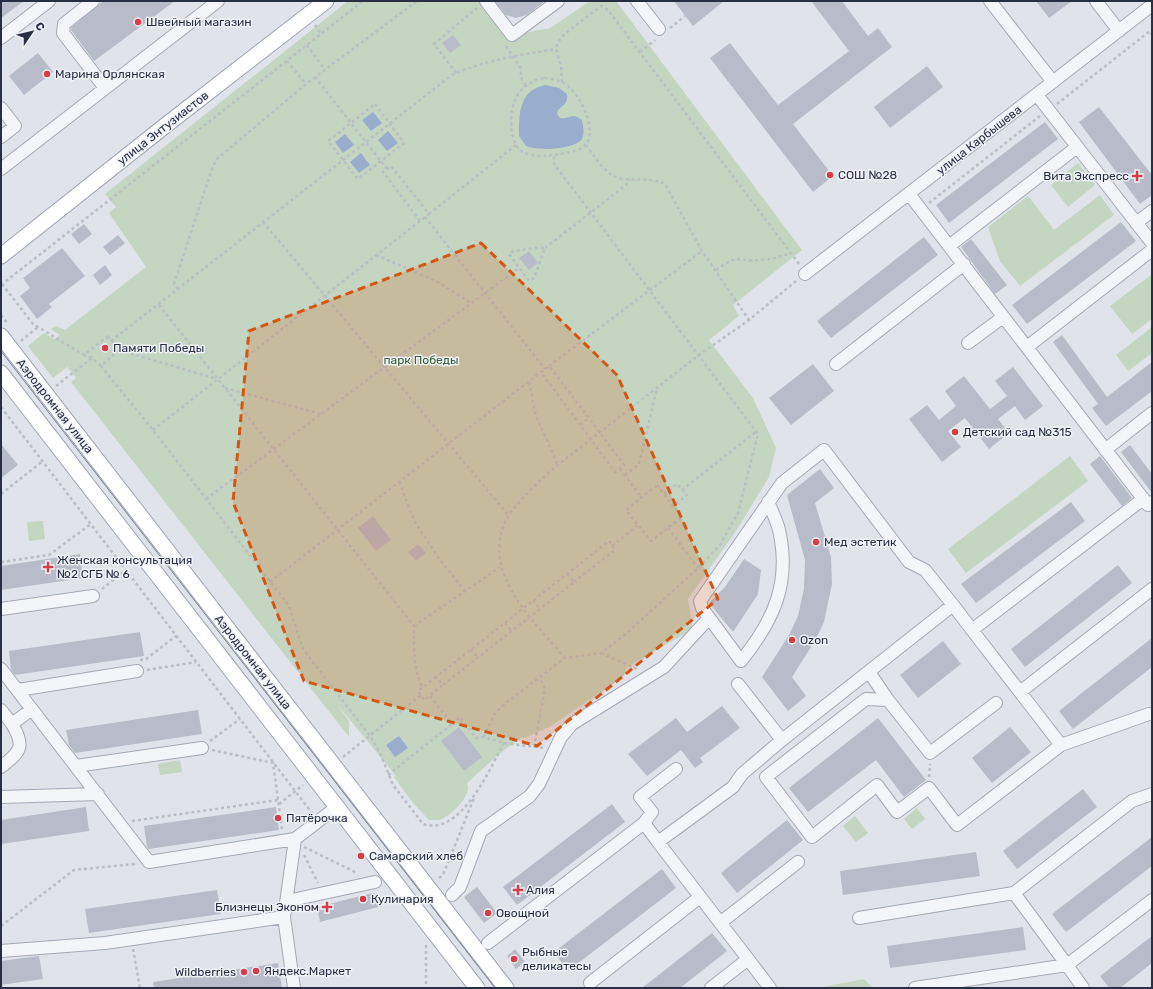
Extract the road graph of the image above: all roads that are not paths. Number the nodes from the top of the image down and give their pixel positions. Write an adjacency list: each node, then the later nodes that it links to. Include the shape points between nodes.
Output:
1 (49, 1): 13 (street)
2 (92, 1): 15 (street, via 64,24 63,33)
3 (218, 1): 15 (street)
4 (326, 1): 27 (main road, улица Энтузиастов)
5 (637, 1): 11 (street)
6 (990, 1): 14 (street)
7 (1096, 1): 12 (street)
8 (556, 2): 9 (street, via 512,36)
9 (482, 4)
10 (1152, 5): 12 (street, улица Карбышева)
11 (659, 29)
12 (1119, 31): 14 (street, улица Карбышева)
13 (1, 38)
14 (1053, 82): 16 (street, улица Карбышева)
15 (105, 88): 20 (street)
16 (1037, 95): 19 (street); 21 (street, улица Карбышева)
17 (1, 108): 18 (street, via 15,126)
18 (1, 137)
19 (1077, 147): 23 (street); 25 (street)
20 (1, 169)
21 (909, 194): 25 (street); 29 (street, улица Карбышева)
22 (1152, 211): 23 (street)
23 (1136, 223): 24 (street)
24 (1152, 244)
25 (949, 246): 28 (street)
26 (1152, 250): 33 (street)
27 (3, 251)
28 (964, 264): 30 (street); 34 (street)
29 (805, 274)
30 (1003, 317): 32 (street); 33 (street)
31 (1, 336): 81 (main road, Аэродромная улица)
32 (968, 344)
33 (1027, 347): 37 (street)
34 (836, 364)
35 (1, 373): 67 (main road, Аэродромная улица)
36 (1152, 413): 37 (street)
37 (1105, 450): 39 (street)
38 (768, 502): 42 (street, via 782,483 824,450 910,562 925,570); 44 (street, via 700,601); 44 (street, via 779,529 782,572 780,597 766,628 741,661)
39 (1149, 504): 45 (street)
40 (1152, 589): 51 (street)
41 (94, 596): 43 (street)
42 (953, 605): 45 (street); 47 (street)
43 (1, 609)
44 (709, 618): 74 (street, via 664,666 572,724 561,737 539,784 530,796 481,831 460,887)
45 (972, 630): 51 (street)
46 (137, 671): 50 (street)
47 (869, 672): 52 (street); 58 (street)
48 (2, 674): 50 (street)
49 (738, 684): 58 (street)
50 (18, 690): 54 (street)
51 (1020, 692): 59 (street)
52 (888, 700): 53 (street, via 930,753); 59 (street, via 866,699 766,777 812,837 878,786 897,812 929,788 957,825)
53 (996, 703)
54 (32, 709): 57 (street); 61 (street)
55 (1, 710): 57 (street)
56 (1151, 714): 59 (street)
57 (12, 724): 62 (street, via 19,736 20,745 17,754)
58 (782, 740): 70 (street, via 742,774 733,787)
59 (1061, 745)
60 (202, 748): 61 (street)
61 (76, 766): 64 (street)
62 (1, 767)
63 (676, 769): 68 (street, via 640,797 652,812)
64 (98, 794): 66 (street); 69 (street, via 149,862)
65 (1152, 794): 73 (street, via 1132,802)
66 (1, 797)
67 (338, 806): 69 (street); 87 (main road, Аэродромная улица)
68 (644, 823): 70 (street); 81 (street)
69 (289, 840): 77 (street)
70 (658, 842): 75 (street)
71 (798, 862): 80 (street)
72 (375, 882): 77 (street)
73 (1014, 893): 79 (street); 84 (street)
74 (452, 895)
75 (700, 897): 80 (street); 85 (street)
76 (1152, 900): 84 (street)
77 (287, 901): 78 (street)
78 (284, 917): 82 (street, via 105,943); 86 (street)
79 (858, 918)
80 (720, 923): 83 (street)
81 (485, 945): 88 (main road, Аэродромная улица)
82 (1, 951)
83 (748, 959): 89 (street); 90 (street)
84 (1067, 965): 91 (street); 92 (street)
85 (590, 984)
86 (294, 988)
87 (477, 988)
88 (506, 988)
89 (711, 988)
90 (770, 988)
91 (915, 988)
92 (1083, 988)

